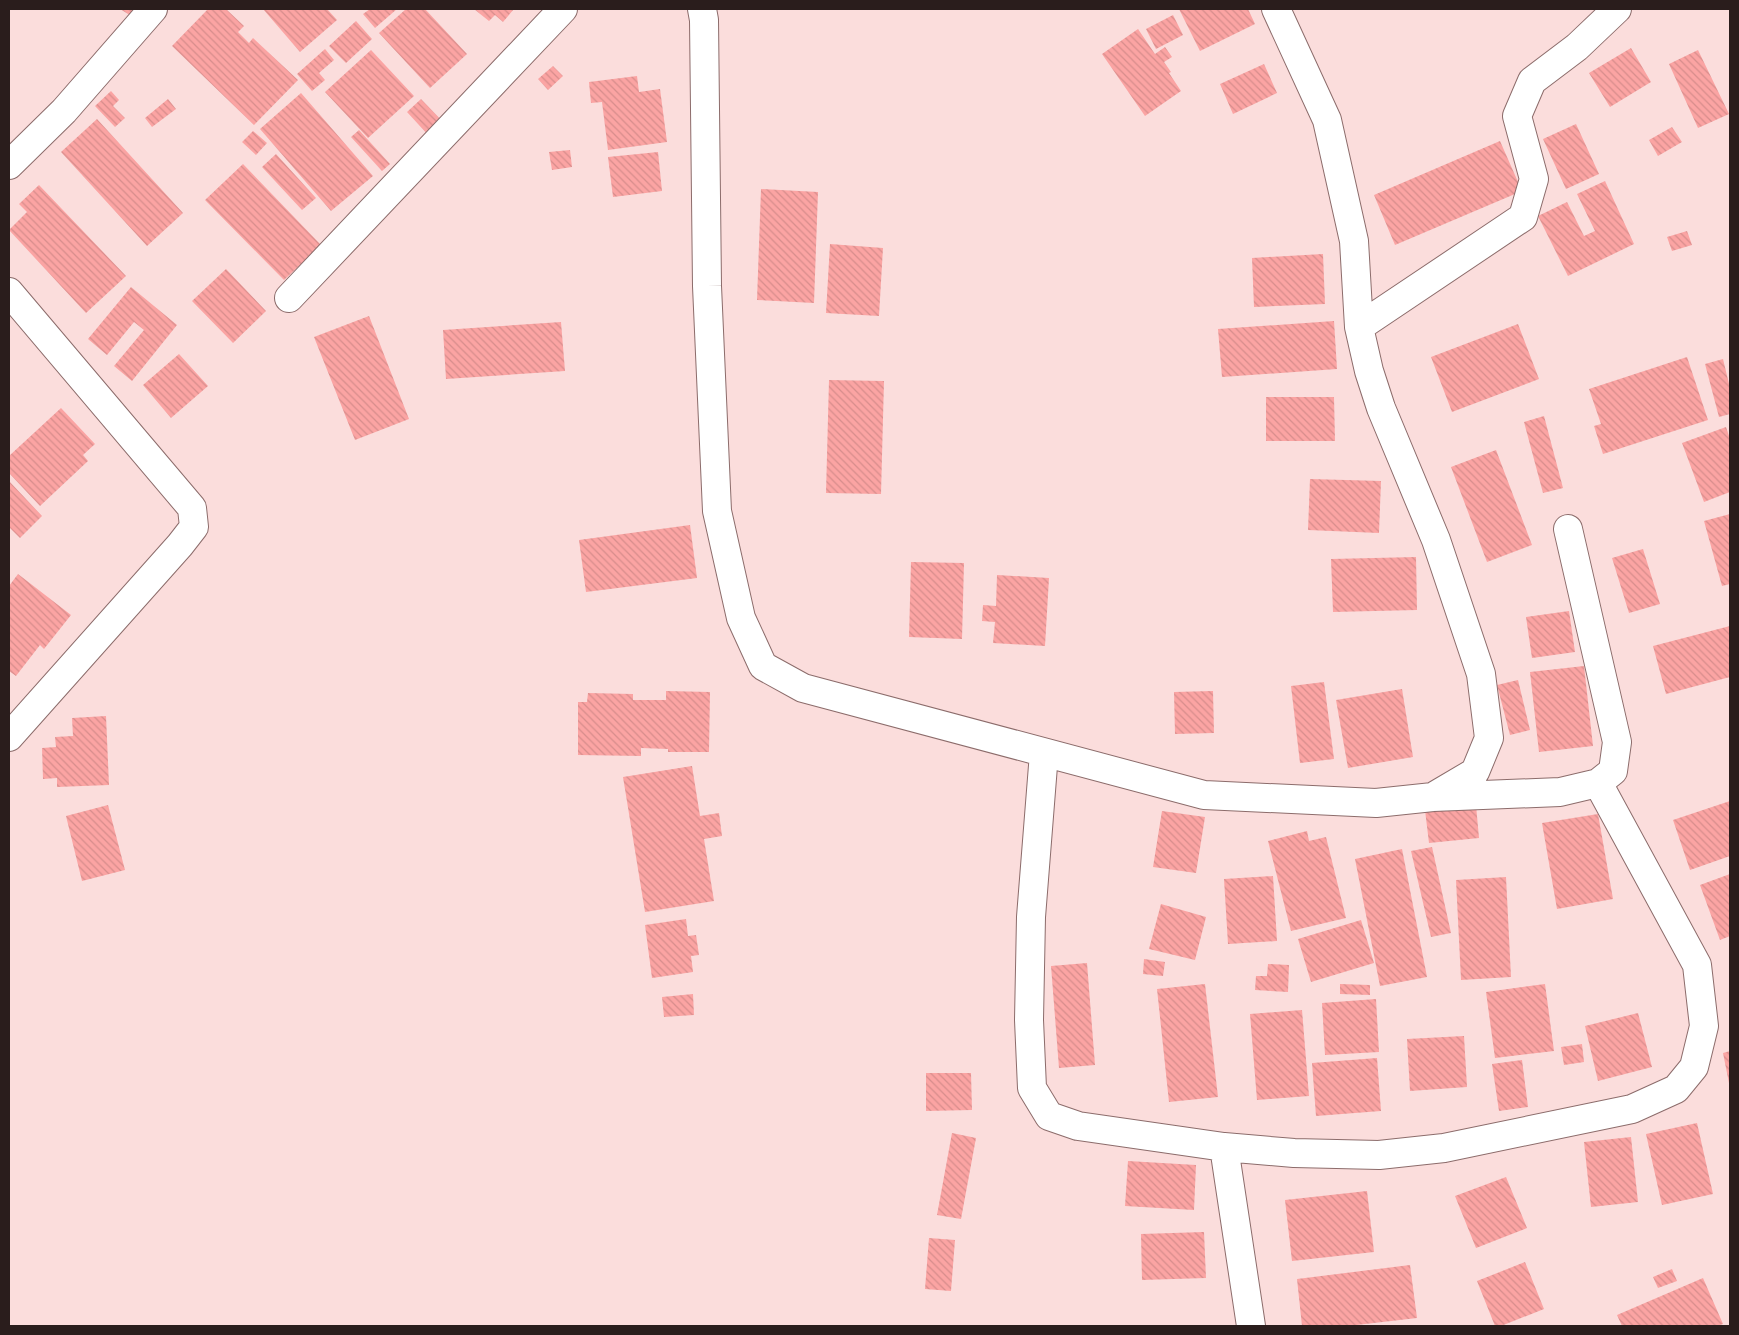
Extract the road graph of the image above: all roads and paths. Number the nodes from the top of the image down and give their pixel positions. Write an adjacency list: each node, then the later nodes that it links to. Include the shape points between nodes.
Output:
1 (153, 9): 6 (street, via 64,111)
2 (563, 9): 8 (street)
3 (702, 9): 12 (street, via 707,286 717,511 741,618 763,666 803,688)
4 (1276, 9): 9 (street, via 1327,120 1354,241)
5 (1617, 9): 9 (street, via 1532,81 1517,116 1534,179 1523,218)
6 (9, 165)
7 (9, 292): 11 (street, via 192,508 194,527)
8 (289, 298)
9 (1358, 327): 14 (street, via 1381,408 1436,540 1481,674 1490,738 1475,772)
10 (1568, 530): 13 (street, via 1617,742 1613,771)
11 (9, 737)
12 (1044, 753): 14 (street, via 1204,795 1376,803); 15 (street, via 1031,917 1029,1020 1032,1088 1049,1116 1078,1126)
13 (1598, 784): 14 (street, via 1560,792); 15 (street, via 1697,965 1704,1026 1694,1067 1676,1089 1632,1108 1444,1148 1379,1155)
14 (1432, 796)
15 (1224, 1147): 16 (street)
16 (1251, 1326)

